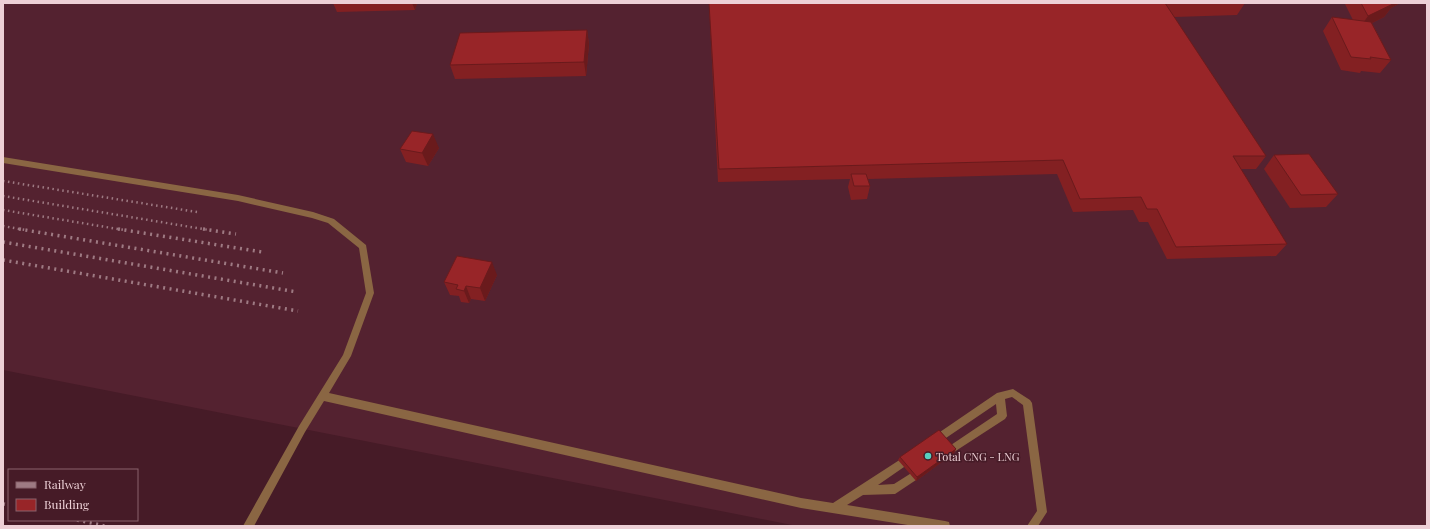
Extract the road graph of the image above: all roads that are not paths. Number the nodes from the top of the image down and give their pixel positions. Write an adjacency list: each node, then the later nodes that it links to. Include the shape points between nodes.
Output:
1 (3, 160): 2 (lane, via 238,198 331,221 363,247 370,293 347,356)
2 (322, 396): 9 (lane, via 800,503); 10 (lane)
3 (1000, 396): 4 (lane); 5 (lane, via 1002,416); 12 (lane, via 1013,392 1027,403 1042,512)
4 (940, 437)
5 (951, 450)
6 (901, 464): 8 (lane)
7 (913, 477): 8 (lane, via 895,488)
8 (862, 490): 9 (lane)
9 (835, 508): 11 (lane)
10 (248, 526)
11 (945, 526)
12 (1032, 526)

